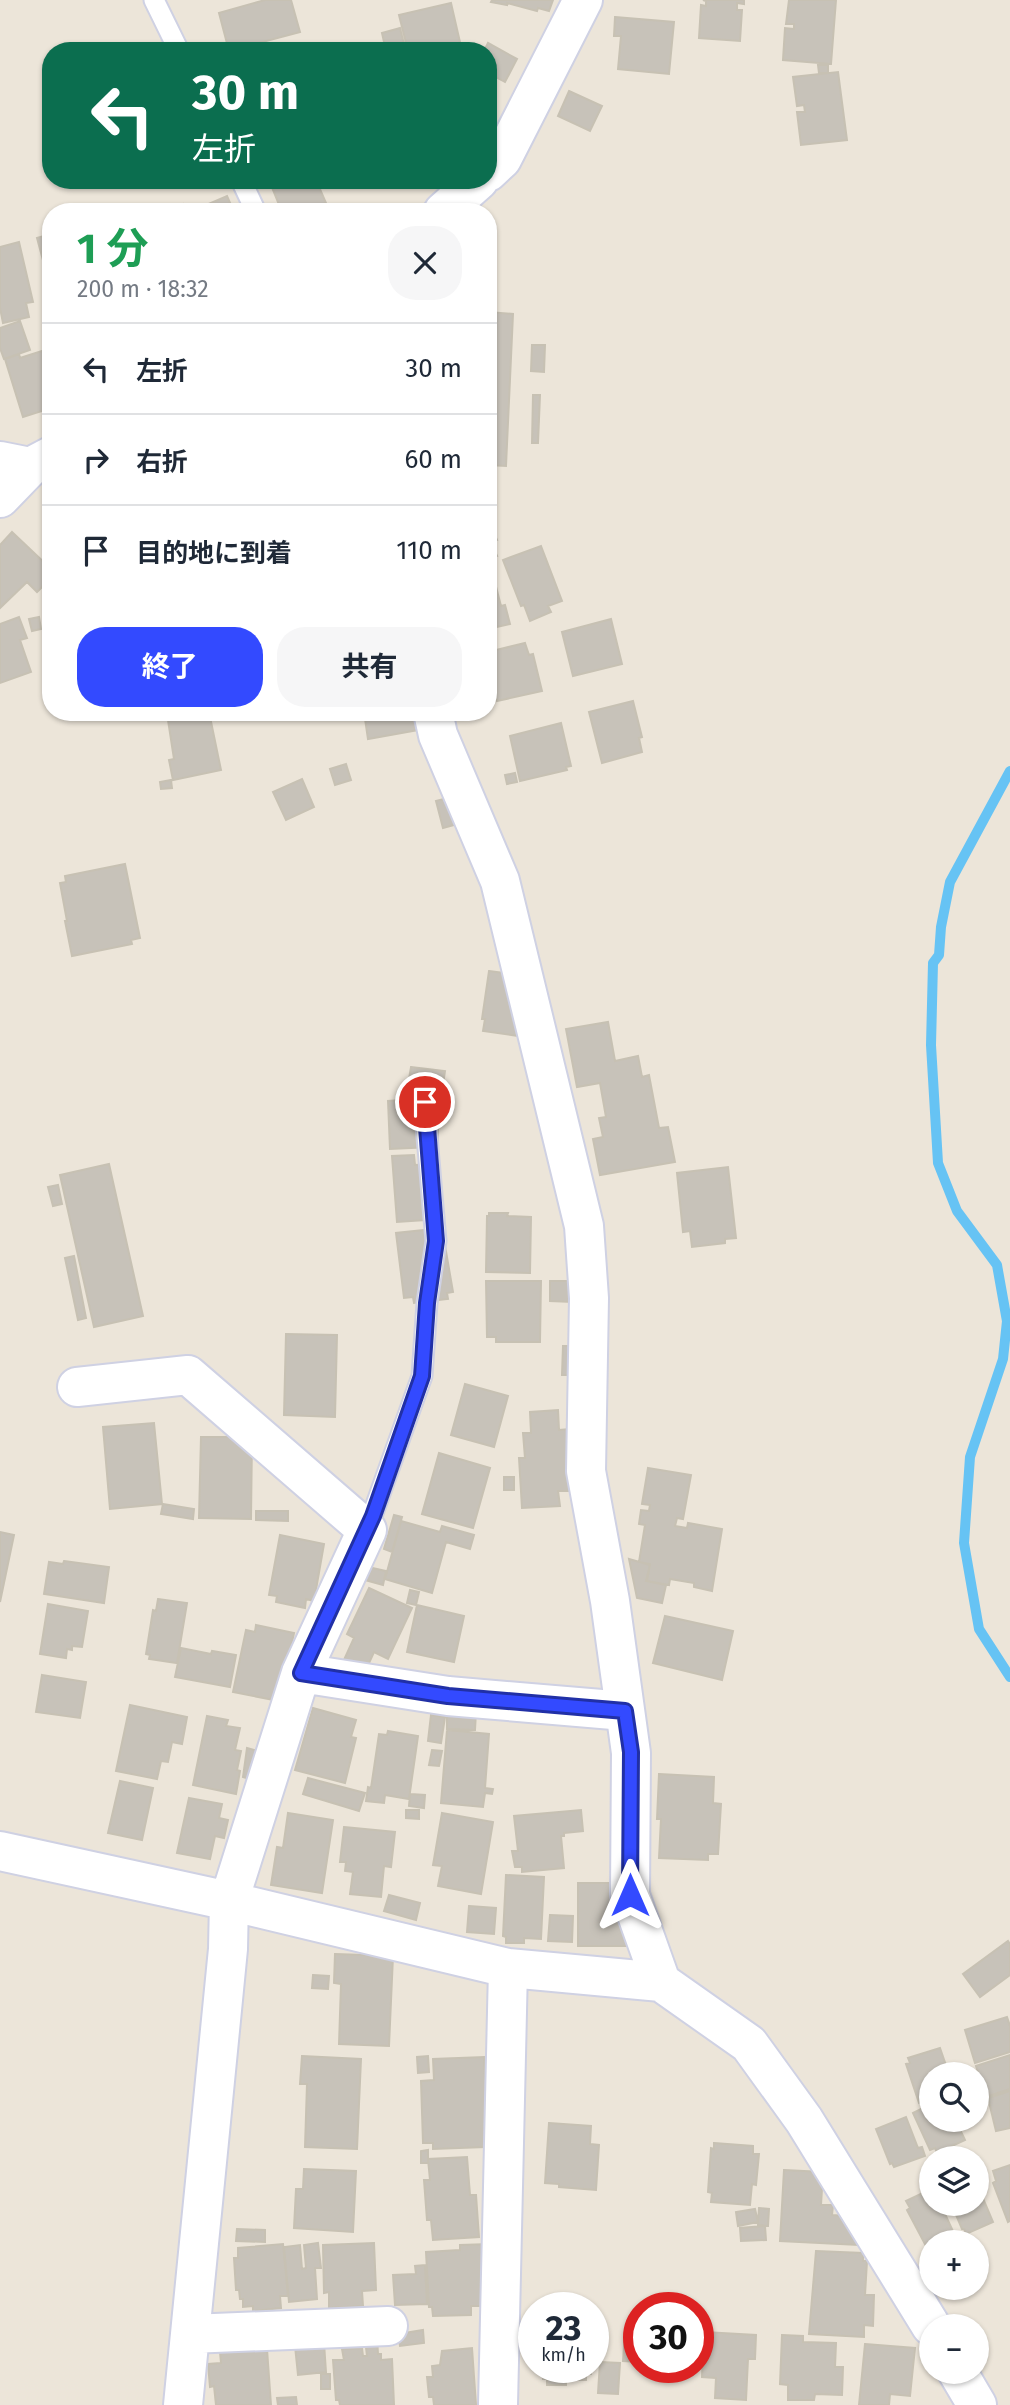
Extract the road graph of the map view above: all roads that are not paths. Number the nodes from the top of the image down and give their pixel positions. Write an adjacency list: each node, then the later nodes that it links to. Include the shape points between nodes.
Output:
1 (154, 0): 3 (lane)
2 (583, 0): 4 (street)
3 (174, 42)
4 (497, 164)
5 (469, 189): 6 (street)
6 (453, 203)
7 (27, 461): 8 (street)
8 (0, 498)
9 (435, 721): 14 (street, via 500,881 584,1226 589,1298 586,1472)
10 (425, 1102): 12 (lane, via 436,1241 422,1376)
11 (77, 1387): 12 (street, via 188,1375)
12 (367, 1530): 13 (street)
13 (301, 1673): 14 (street, via 448,1696); 16 (street)
14 (625, 1711): 18 (street, via 631,1752 630,1895)
15 (0, 1851): 16 (street)
16 (229, 1901): 17 (street); 21 (street)
17 (508, 1968): 18 (street); 24 (street)
18 (661, 1982): 19 (street, via 749,2045 804,2120)
19 (924, 2314)
20 (388, 2326): 21 (street)
21 (190, 2334): 23 (street)
22 (965, 2384): 25 (street)
23 (183, 2405)
24 (498, 2405)
25 (977, 2405)

